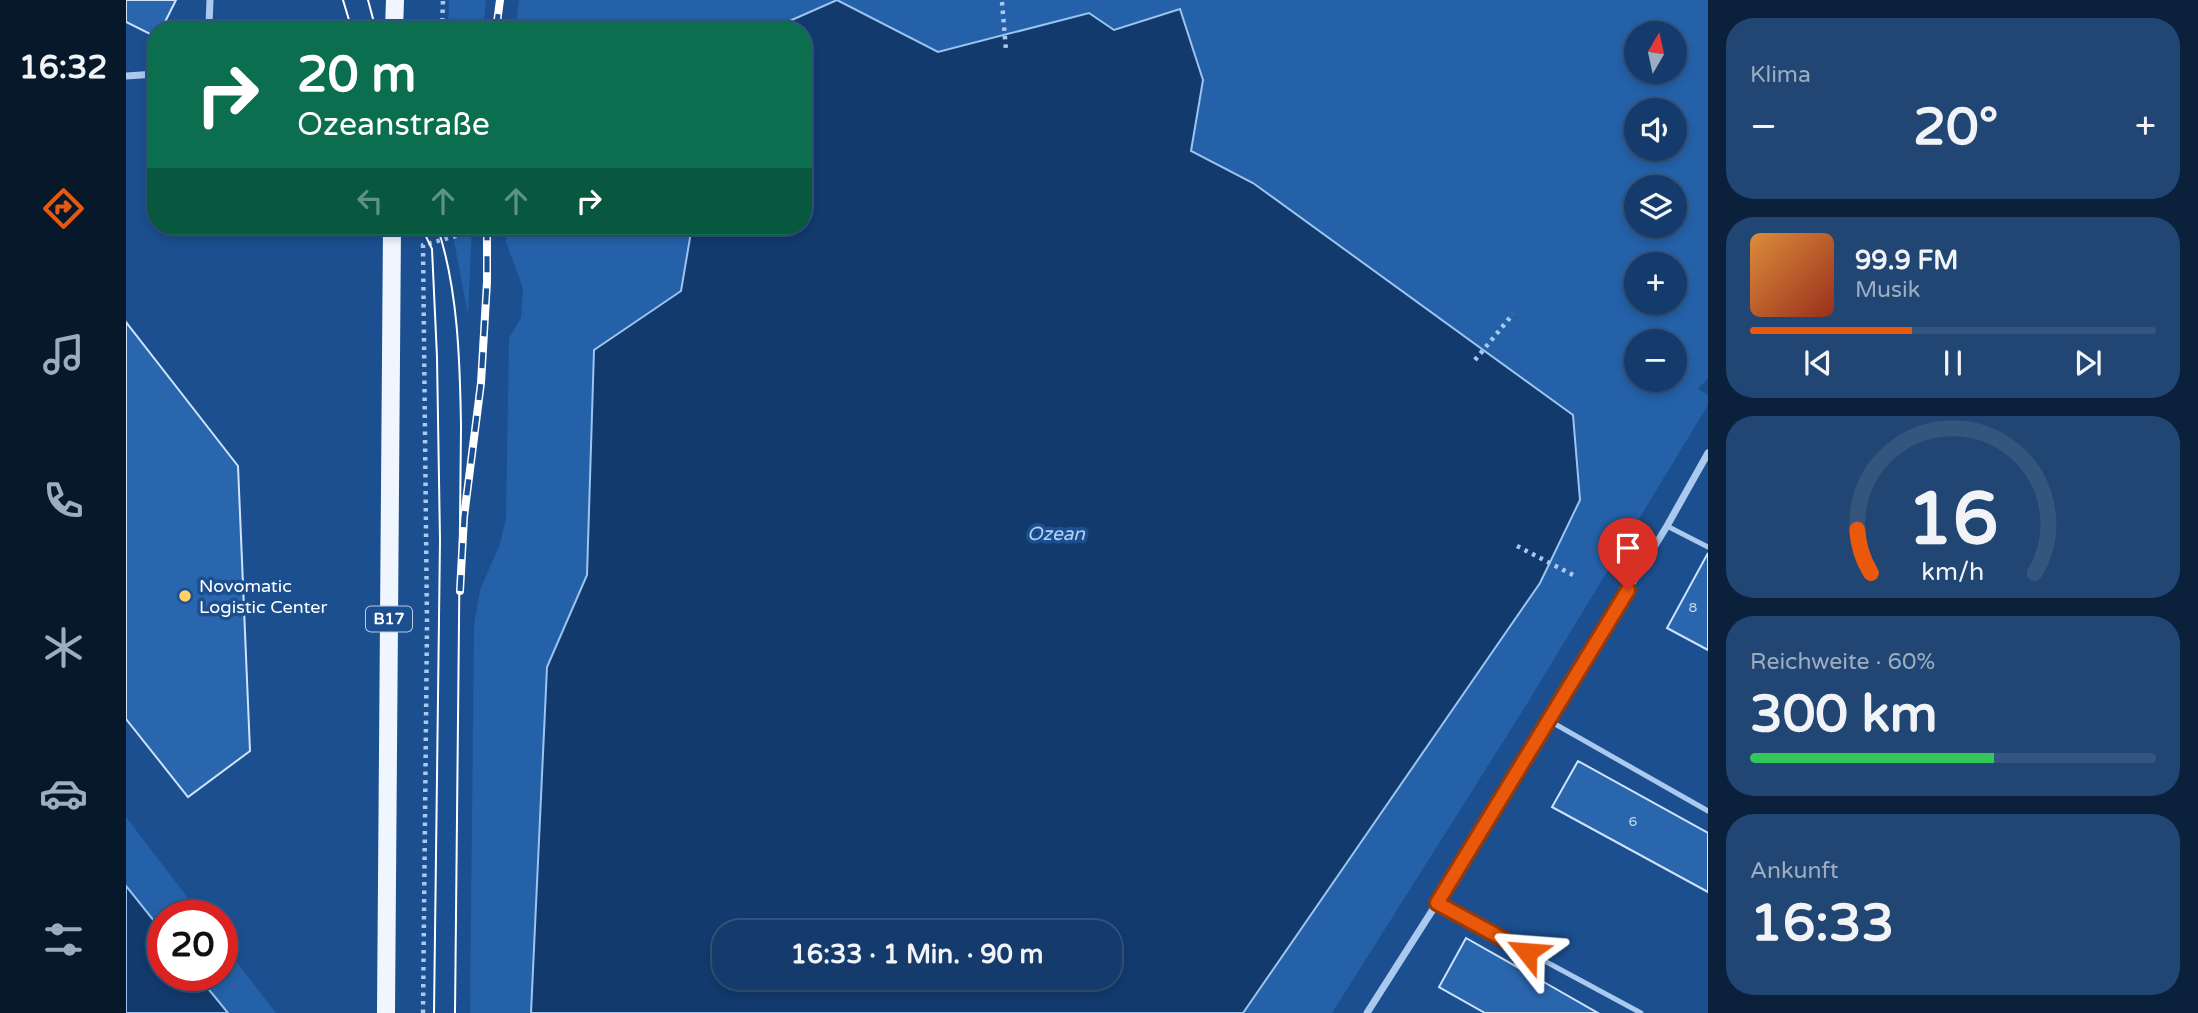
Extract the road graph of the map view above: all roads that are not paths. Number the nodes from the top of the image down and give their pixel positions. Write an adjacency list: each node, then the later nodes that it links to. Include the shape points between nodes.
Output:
1 (210, 0): 3 (street)
2 (394, 0): 4 (main road)
3 (209, 21)
4 (394, 21)
5 (147, 75): 6 (street)
6 (126, 76)
7 (392, 235): 14 (main road, B17)
8 (1708, 453): 9 (street)
9 (1667, 526): 10 (lane); 11 (street)
10 (1708, 547)
11 (1548, 720): 12 (lane); 13 (street)
12 (1708, 811)
13 (1437, 903): 15 (street); 16 (lane)
14 (386, 1013)
15 (1367, 1013)
16 (1641, 1013)

